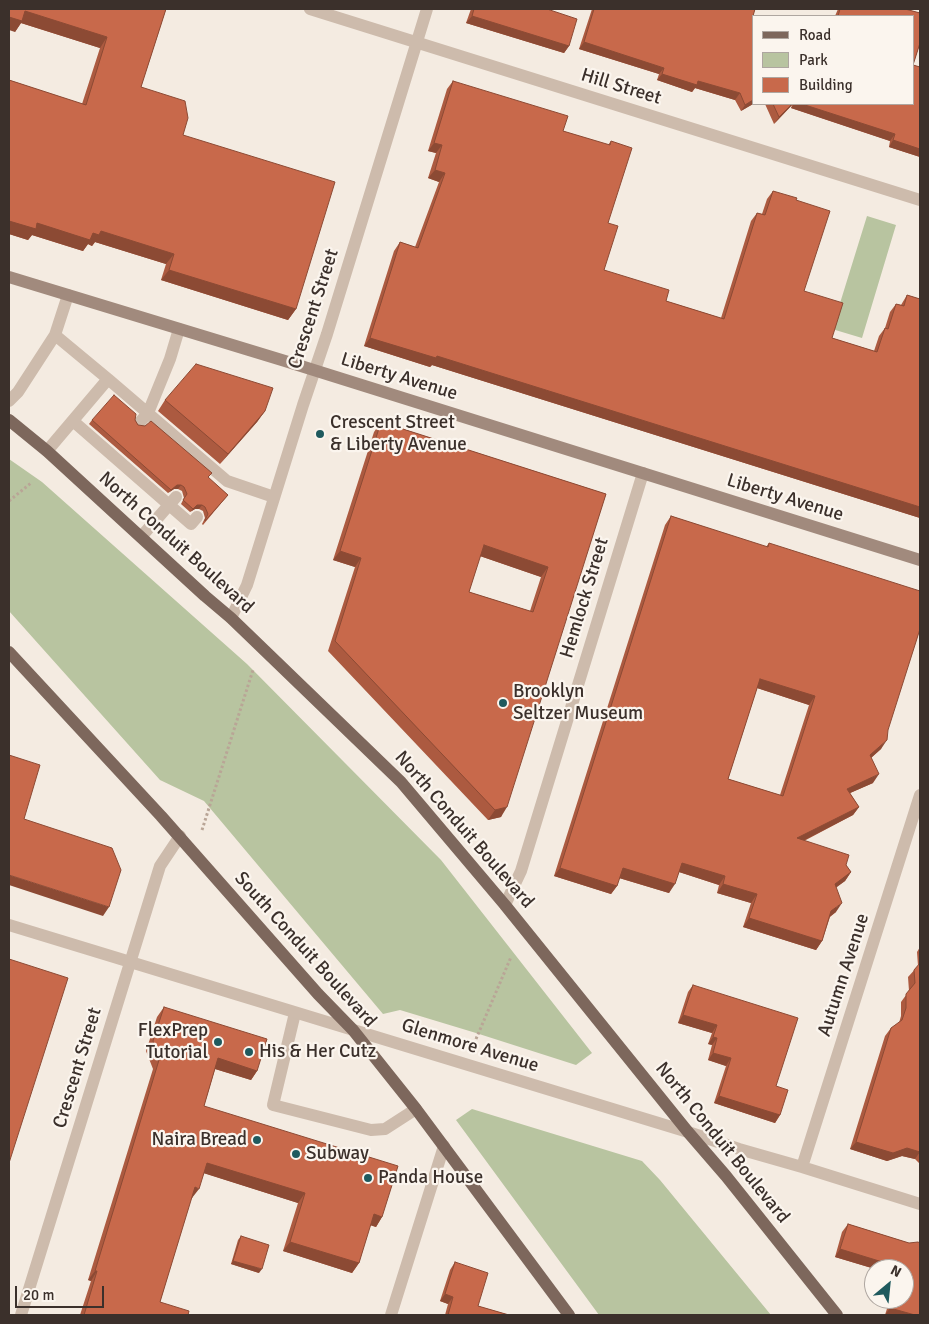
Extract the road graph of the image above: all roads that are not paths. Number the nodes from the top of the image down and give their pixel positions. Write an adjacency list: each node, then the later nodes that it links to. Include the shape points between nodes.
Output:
1 (310, 9): 3 (street, Hill Street)
2 (427, 9): 3 (street, Crescent Street)
3 (417, 43): 4 (street, Hill Street); 9 (street, Crescent Street)
4 (920, 200)
5 (9, 277): 6 (street, Liberty Avenue)
6 (68, 295): 7 (street, Liberty Avenue); 8 (street)
7 (179, 329): 9 (street, Liberty Avenue); 12 (street, via 170,359)
8 (55, 335): 10 (street); 11 (street)
9 (314, 370): 16 (street, Liberty Avenue); 17 (street, Crescent Street)
10 (108, 379): 12 (street, via 122,399); 14 (street)
11 (9, 401)
12 (144, 417): 17 (street, via 223,486)
13 (9, 420): 15 (main road, North Conduit Boulevard)
14 (73, 421): 15 (street); 18 (street, via 93,432)
15 (47, 451): 20 (main road, North Conduit Boulevard)
16 (643, 473): 21 (street, Liberty Avenue); 26 (street, Hemlock Street, via 521,871)
17 (274, 497): 22 (street, Crescent Street, via 246,585)
18 (173, 501): 19 (street, via 191,524); 20 (street)
19 (197, 517)
20 (141, 537): 22 (main road, North Conduit Boulevard)
21 (920, 560)
22 (231, 618): 26 (main road, North Conduit Boulevard, via 401,782)
23 (9, 652): 25 (main road, South Conduit Boulevard)
24 (920, 795): 34 (street, Autumn Avenue)
25 (180, 836): 28 (street, Crescent Street, via 160,866); 30 (main road, South Conduit Boulevard)
26 (505, 905): 32 (main road, North Conduit Boulevard)
27 (9, 925): 28 (street, Glenmore Avenue)
28 (130, 962): 29 (street, Glenmore Avenue); 36 (street, Crescent Street)
29 (295, 1012): 30 (street, Glenmore Avenue); 31 (street, via 273,1105 371,1130 385,1129)
30 (353, 1030): 31 (main road, South Conduit Boulevard); 32 (street, Glenmore Avenue)
31 (416, 1109): 33 (main road, South Conduit Boulevard)
32 (688, 1132): 34 (street, Glenmore Avenue); 39 (main road, North Conduit Boulevard)
33 (444, 1146): 37 (street); 38 (main road, South Conduit Boulevard)
34 (802, 1167): 35 (street, Glenmore Avenue)
35 (920, 1204)
36 (22, 1315)
37 (391, 1315)
38 (569, 1315)
39 (837, 1315)

